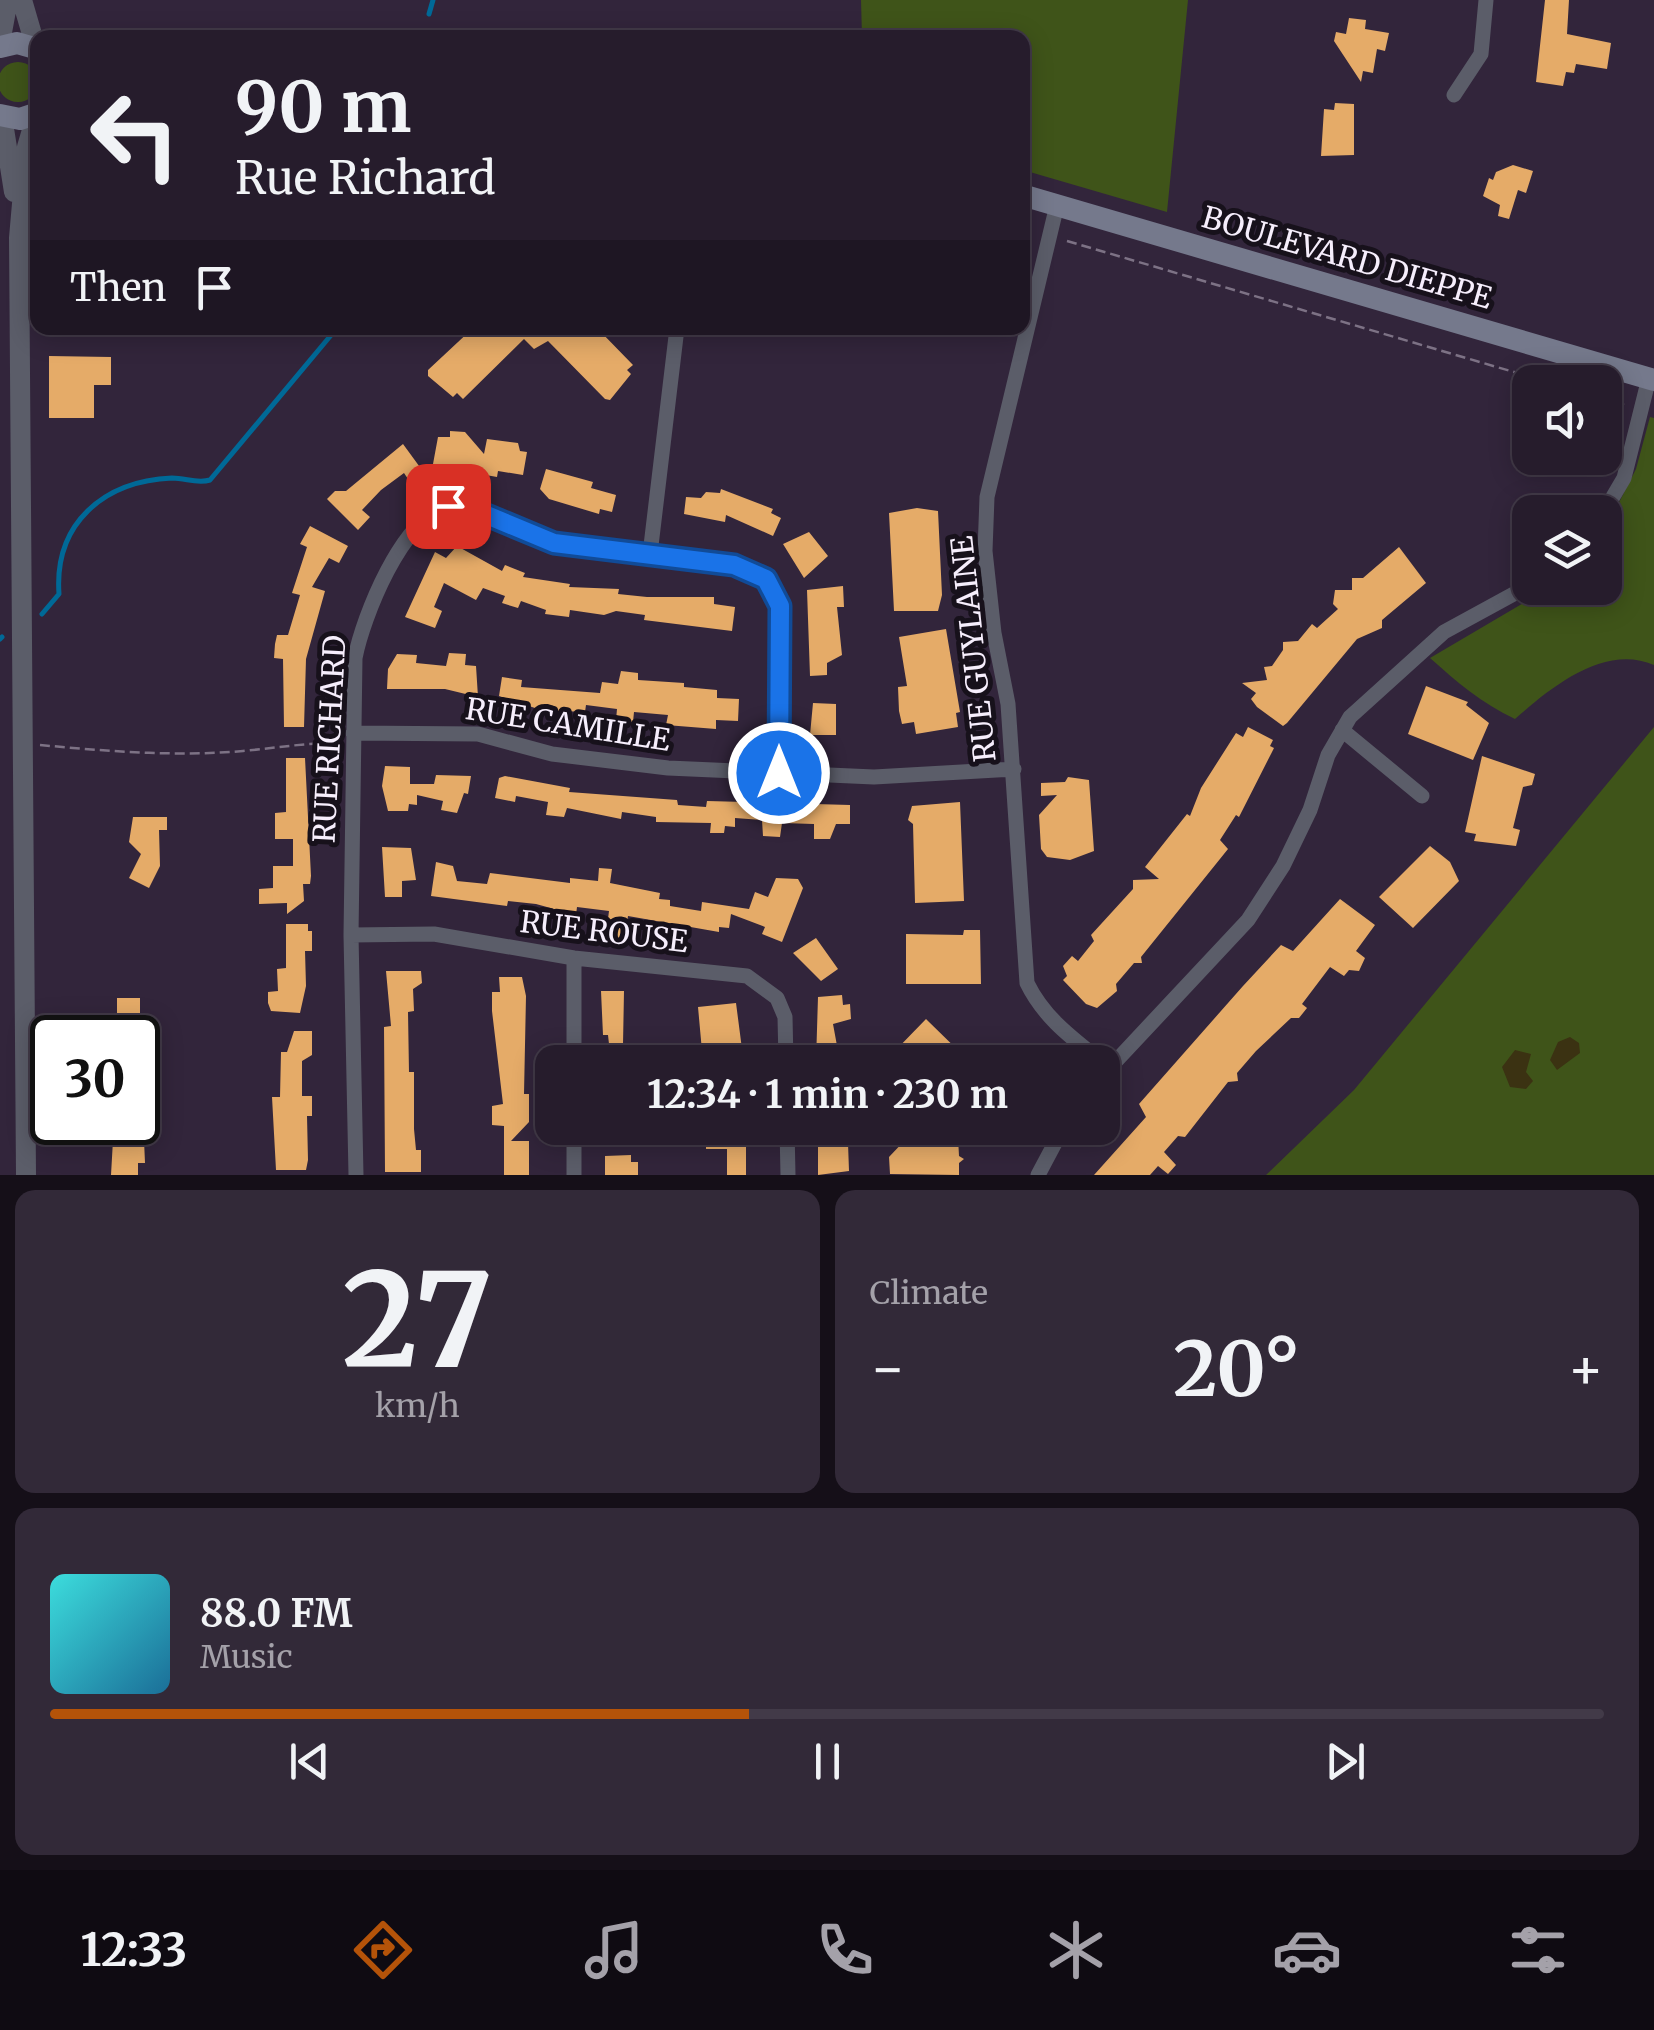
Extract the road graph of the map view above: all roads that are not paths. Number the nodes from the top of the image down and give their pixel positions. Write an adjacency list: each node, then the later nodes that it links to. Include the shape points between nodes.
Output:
1 (8, 0): 5 (street)
2 (22, 0): 4 (street)
3 (1486, 0): 7 (street, via 1481,54)
4 (31, 30)
5 (0, 45): 6 (main road)
6 (30, 47)
7 (1454, 95)
8 (30, 115): 9 (main road)
9 (1, 116): 13 (street)
10 (30, 139): 13 (street)
11 (1030, 197): 12 (main road, BOULEVARD DIEPPE)
12 (1057, 205): 14 (street, RUE GUYLAINE); 17 (main road, BOULEVARD DIEPPE)
13 (19, 238): 35 (street)
14 (1030, 318)
15 (676, 335): 19 (street)
16 (1026, 335): 23 (street, RUE GUYLAINE, via 987,497 985,551)
17 (1652, 379): 18 (street)
18 (1614, 495)
19 (650, 554): 22 (street, RUE RICHARD, via 554,543 465,506 431,514 383,576 363,618 354,658); 24 (street, RUE RICHARD, via 751,570 774,590 780,606)
20 (1512, 595): 21 (street, via 1444,632 1393,674)
21 (1342, 730): 25 (street); 31 (street, via 1282,866 1248,920)
22 (353, 738): 24 (street, RUE CAMILLE, via 478,734 668,768); 26 (street, RUE RICHARD)
23 (1014, 770): 24 (street, RUE CAMILLE); 30 (street, RUE GUYLAINE, via 1027,983 1038,1005)
24 (779, 773)
25 (1422, 796)
26 (351, 935): 27 (street, RUE ROUSE, via 434,934); 36 (street, RUE RICHARD)
27 (574, 958): 28 (street); 29 (street, RUE ROUSE, via 747,976 778,998)
28 (574, 1045)
29 (786, 1045)
30 (1078, 1045)
31 (1120, 1052)
32 (574, 1145): 37 (street)
33 (787, 1145): 38 (street)
34 (1054, 1145): 39 (street)
35 (26, 1175)
36 (356, 1175)
37 (574, 1175)
38 (788, 1175)
39 (1038, 1175)

